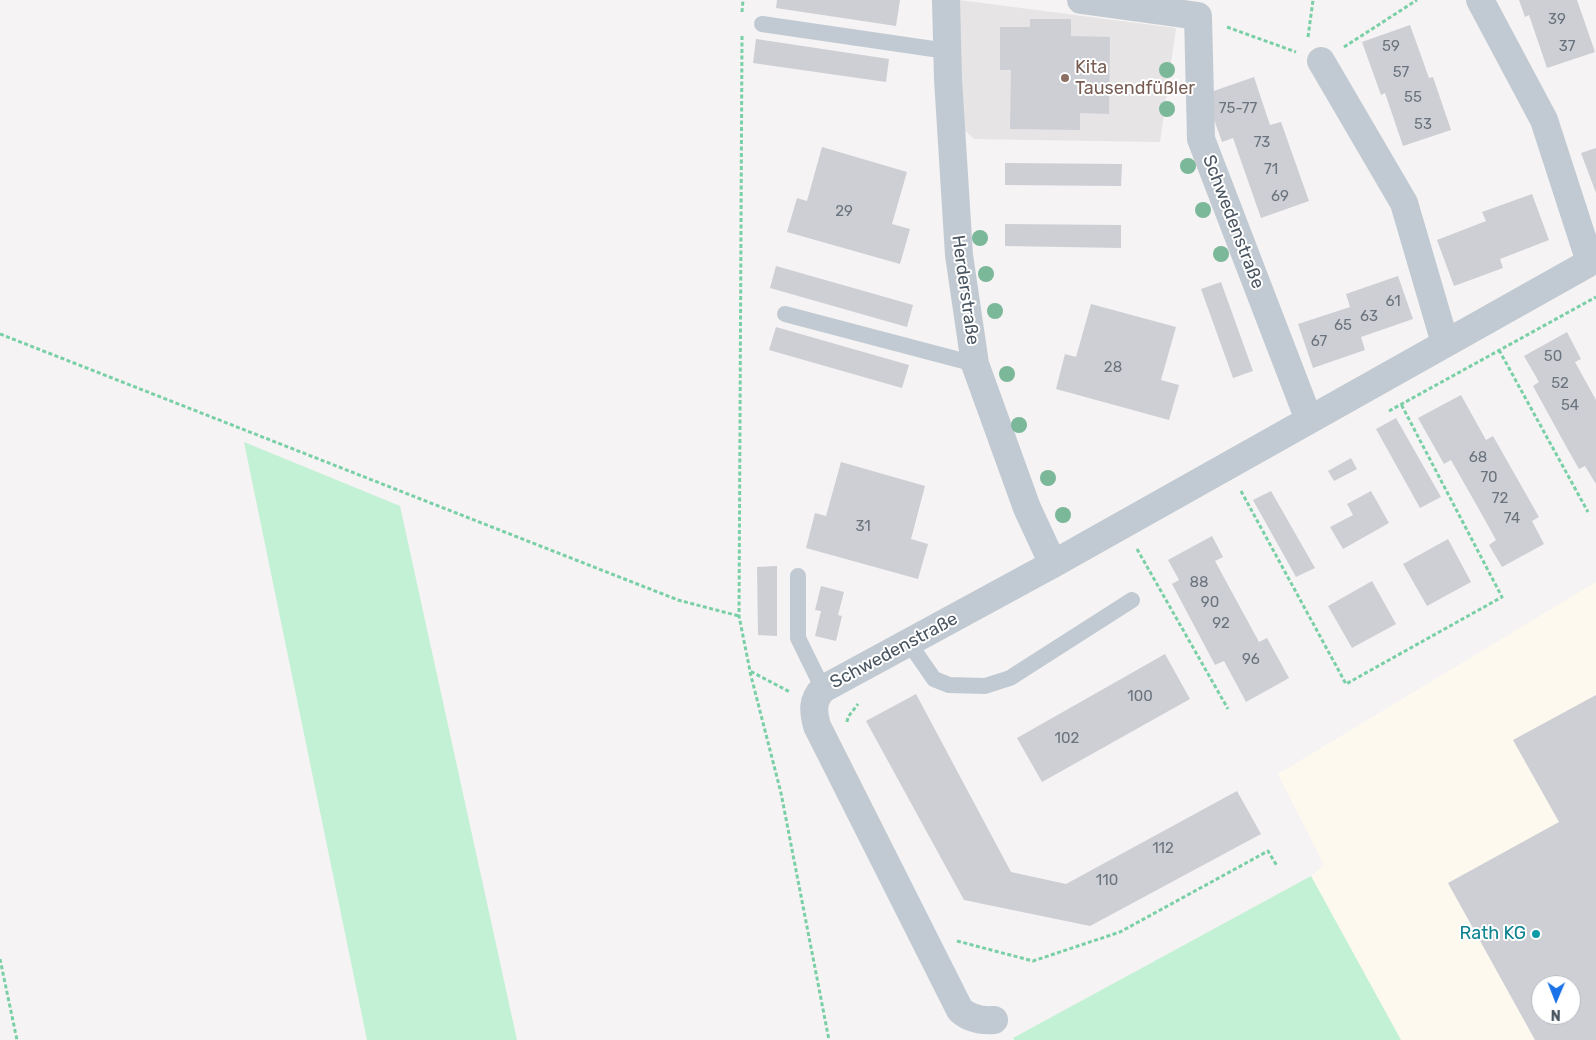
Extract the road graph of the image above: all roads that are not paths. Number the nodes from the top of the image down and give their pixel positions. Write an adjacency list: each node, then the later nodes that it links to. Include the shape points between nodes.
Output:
1 (946, 0): 5 (street, Herderstraße)
2 (1081, 0): 11 (street, Schwedenstraße, via 1198,16 1201,139)
3 (1480, 0): 7 (street, Schwedenstraße, via 1544,120)
4 (762, 24): 5 (lane)
5 (947, 51): 10 (street, Herderstraße, via 959,255)
6 (1314, 54): 9 (street, via 1404,203)
7 (1593, 261): 9 (street, Schwedenstraße)
8 (786, 314): 10 (lane)
9 (1445, 343): 11 (street, Schwedenstraße)
10 (976, 364): 12 (street, Herderstraße, via 1027,508)
11 (1309, 420): 12 (street, Schwedenstraße)
12 (1053, 564): 15 (street, Schwedenstraße)
13 (798, 576): 16 (lane, via 798,638)
14 (1132, 600): 15 (lane, via 1010,678 985,686 949,685 934,679)
15 (909, 643): 16 (street, Schwedenstraße)
16 (819, 697): 17 (street, Schwedenstraße, via 814,714 818,726 960,1010 976,1019)
17 (994, 1020)

